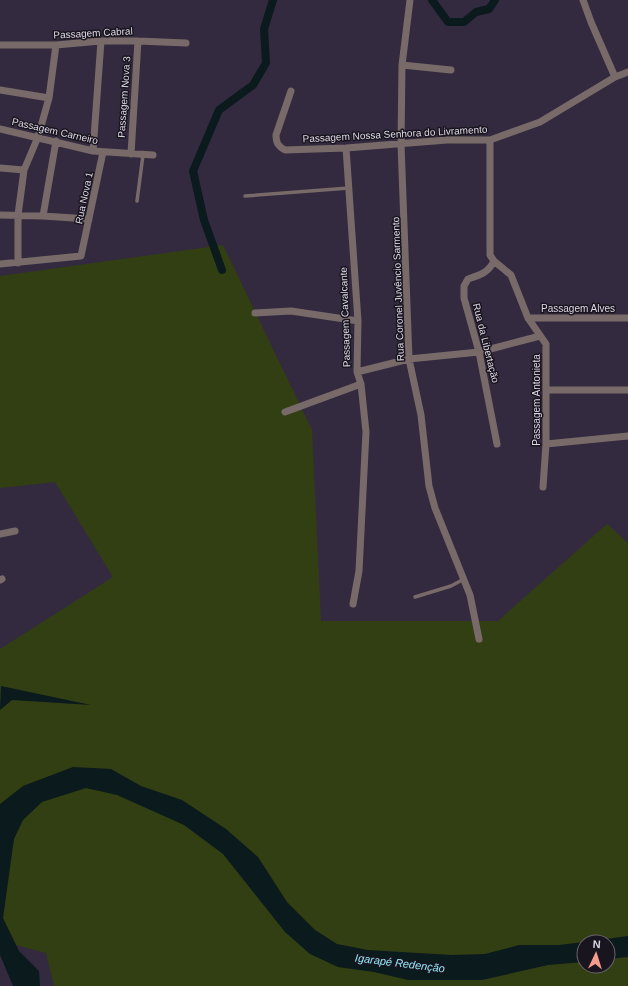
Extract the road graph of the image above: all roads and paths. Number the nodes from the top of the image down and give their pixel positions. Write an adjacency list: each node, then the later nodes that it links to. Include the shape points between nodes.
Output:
1 (410, 0): 8 (street, Rua Coronel Juvêncio Sarmento)
2 (583, 0): 11 (street)
3 (101, 41): 4 (street, Passagem Cabral); 7 (street, Passagem Cabral); 21 (street)
4 (138, 41): 5 (street, Passagem Cabral); 23 (street, Passagem Nova 3)
5 (186, 43)
6 (0, 45): 7 (street, Passagem Cabral)
7 (56, 45): 14 (street)
8 (402, 65): 9 (street); 19 (street, Rua Coronel Juvêncio Sarmento)
9 (451, 70)
10 (628, 72): 11 (street, Passagem Nossa Senhora do Livramento)
11 (615, 77): 17 (street, Passagem Nossa Senhora do Livramento, via 540,122)
12 (0, 90): 14 (street)
13 (290, 91): 20 (street, Passagem Nossa Senhora do Livramento, via 276,135 279,147 286,150)
14 (49, 98): 16 (street)
15 (0, 129): 16 (street, Passagem Carneiro)
16 (38, 137): 18 (street, Passagem Carneiro); 27 (street)
17 (490, 140): 19 (street, Passagem Nossa Senhora do Livramento); 35 (street, via 489,247)
18 (56, 142): 21 (street, Passagem Carneiro); 33 (street)
19 (401, 144): 20 (street, Passagem Nossa Senhora do Livramento); 44 (street, Rua Coronel Juvêncio Sarmento)
20 (346, 148): 28 (street, Passagem Cavalcante)
21 (93, 151): 22 (street, Passagem Carneiro)
22 (103, 152): 23 (street, Passagem Carneiro); 34 (street, Rua Nova 1)
23 (131, 154): 24 (street, Passagem Carneiro)
24 (143, 154): 25 (street, Passagem Carneiro); 30 (lane)
25 (153, 155)
26 (0, 168): 27 (street)
27 (24, 170): 32 (street)
28 (349, 188): 29 (lane); 41 (street, Passagem Cavalcante)
29 (245, 196)
30 (137, 201)
31 (0, 215): 32 (street)
32 (18, 215): 33 (street); 36 (street)
33 (43, 216): 34 (street)
34 (90, 219): 36 (street, Rua Nova 1, via 81,256)
35 (494, 261): 39 (street, Passagem Antonieta, via 511,275); 43 (street, Rua da Libertação, via 490,270 468,280 464,286 464,298)
36 (18, 263): 37 (street)
37 (0, 264)
38 (255, 313): 41 (street, via 291,311)
39 (528, 318): 40 (street, Passagem Alves); 42 (street, Passagem Antonieta)
40 (628, 318)
41 (358, 321): 45 (street, Passagem Cavalcante)
42 (540, 336): 43 (street); 47 (street, Passagem Antonieta, via 546,344)
43 (480, 352): 44 (street); 51 (street, Rua da Libertação)
44 (409, 359): 45 (street); 56 (street, Rua Coronel Juvêncio Sarmento, via 434,508)
45 (357, 372): 46 (street, Passagem Cavalcante)
46 (361, 384): 49 (street); 58 (street, Passagem Cavalcante, via 366,432 359,571)
47 (547, 390): 48 (street); 52 (street, Passagem Antonieta)
48 (628, 390)
49 (285, 412)
50 (628, 436): 52 (street)
51 (497, 444)
52 (546, 444): 53 (street, Passagem Antonieta)
53 (543, 486)
54 (15, 531): 55 (street)
55 (0, 534)
56 (464, 579): 57 (lane); 59 (street, Rua Coronel Juvêncio Sarmento)
57 (416, 597)
58 (353, 604)
59 (479, 639)

